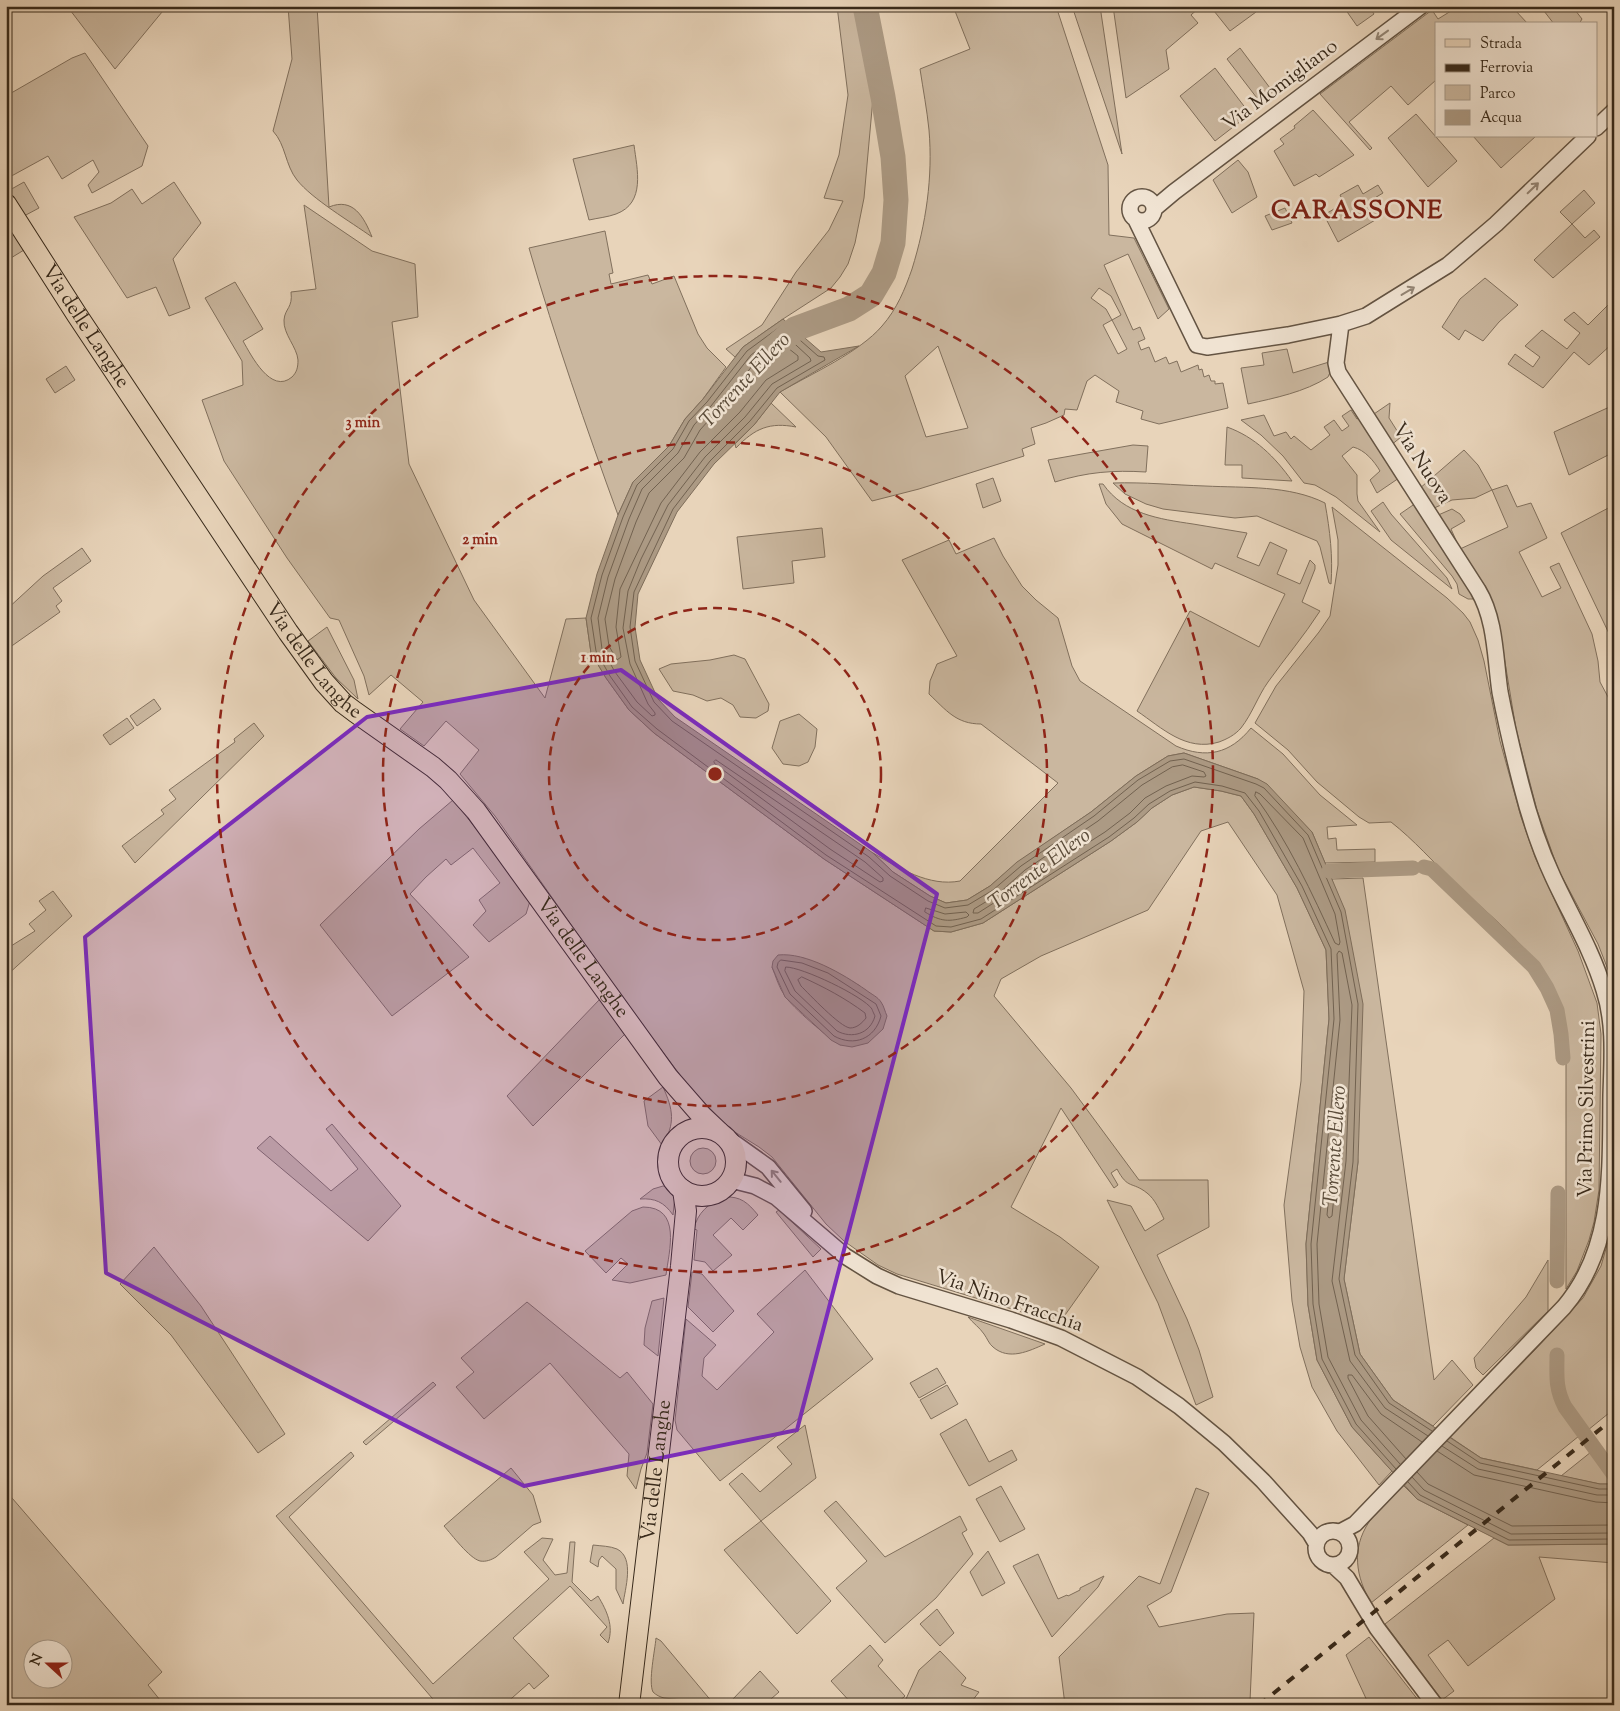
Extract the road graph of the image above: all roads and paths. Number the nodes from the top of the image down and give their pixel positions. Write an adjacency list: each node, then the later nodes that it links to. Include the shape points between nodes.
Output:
1 (1421, 6): 5 (street, Via Momigliano, one-way to 5)
2 (1614, 111): 3 (street)
3 (1598, 126)
4 (1586, 138): 8 (street, one-way to 4, via 1448,265)
5 (1157, 203): 7 (street, Via Momigliano, via 1151,217); 7 (street, via 1142,196 1132,201 1129,212)
6 (6, 204): 10 (main road, Via delle Langhe, via 324,682 343,703 441,774 476,811)
7 (1141, 226): 8 (street, via 1191,335 1202,347 1288,335)
8 (1354, 320): 9 (street, Via Nuova, via 1336,363 1338,372 1478,590)
9 (1490, 621): 18 (street, Via Primo Silvestrini, via 1507,732 1525,800 1546,863 1588,946 1608,1001 1611,1033 1610,1184 1605,1221 1594,1257 1575,1293)
10 (668, 1077): 11 (main road, Via delle Langhe, via 681,1112); 12 (main road, Via delle Langhe)
11 (683, 1134): 12 (main road, via 700,1128); 14 (main road, Via delle Langhe, via 672,1147 669,1164 673,1180)
12 (722, 1135): 13 (main road, Via delle Langhe, via 733,1147 736,1158 736,1170); 17 (street, Via Nino Fracchia, one-way to 12, via 768,1167)
13 (731, 1180): 15 (main road, via 722,1190); 17 (street, Via Nino Fracchia, via 770,1192)
14 (683, 1190): 15 (main road); 16 (main road, Via delle Langhe, via 686,1211)
15 (703, 1195): 16 (main road, Via delle Langhe, via 694,1207)
16 (684, 1236): 22 (main road, Via delle Langhe)
17 (828, 1242): 19 (street, Via Nino Fracchia, via 855,1263 888,1281 1061,1338 1137,1377 1224,1443 1305,1527)
18 (1355, 1524): 19 (street, Via Primo Silvestrini); 20 (street, Via Primo Silvestrini)
19 (1327, 1536): 20 (street, via 1346,1538); 21 (street, via 1316,1550 1321,1561)
20 (1350, 1545): 21 (street, Via Primo Silvestrini, via 1349,1554)
21 (1339, 1563): 23 (street, via 1377,1628)
22 (629, 1705)
23 (1435, 1705)

